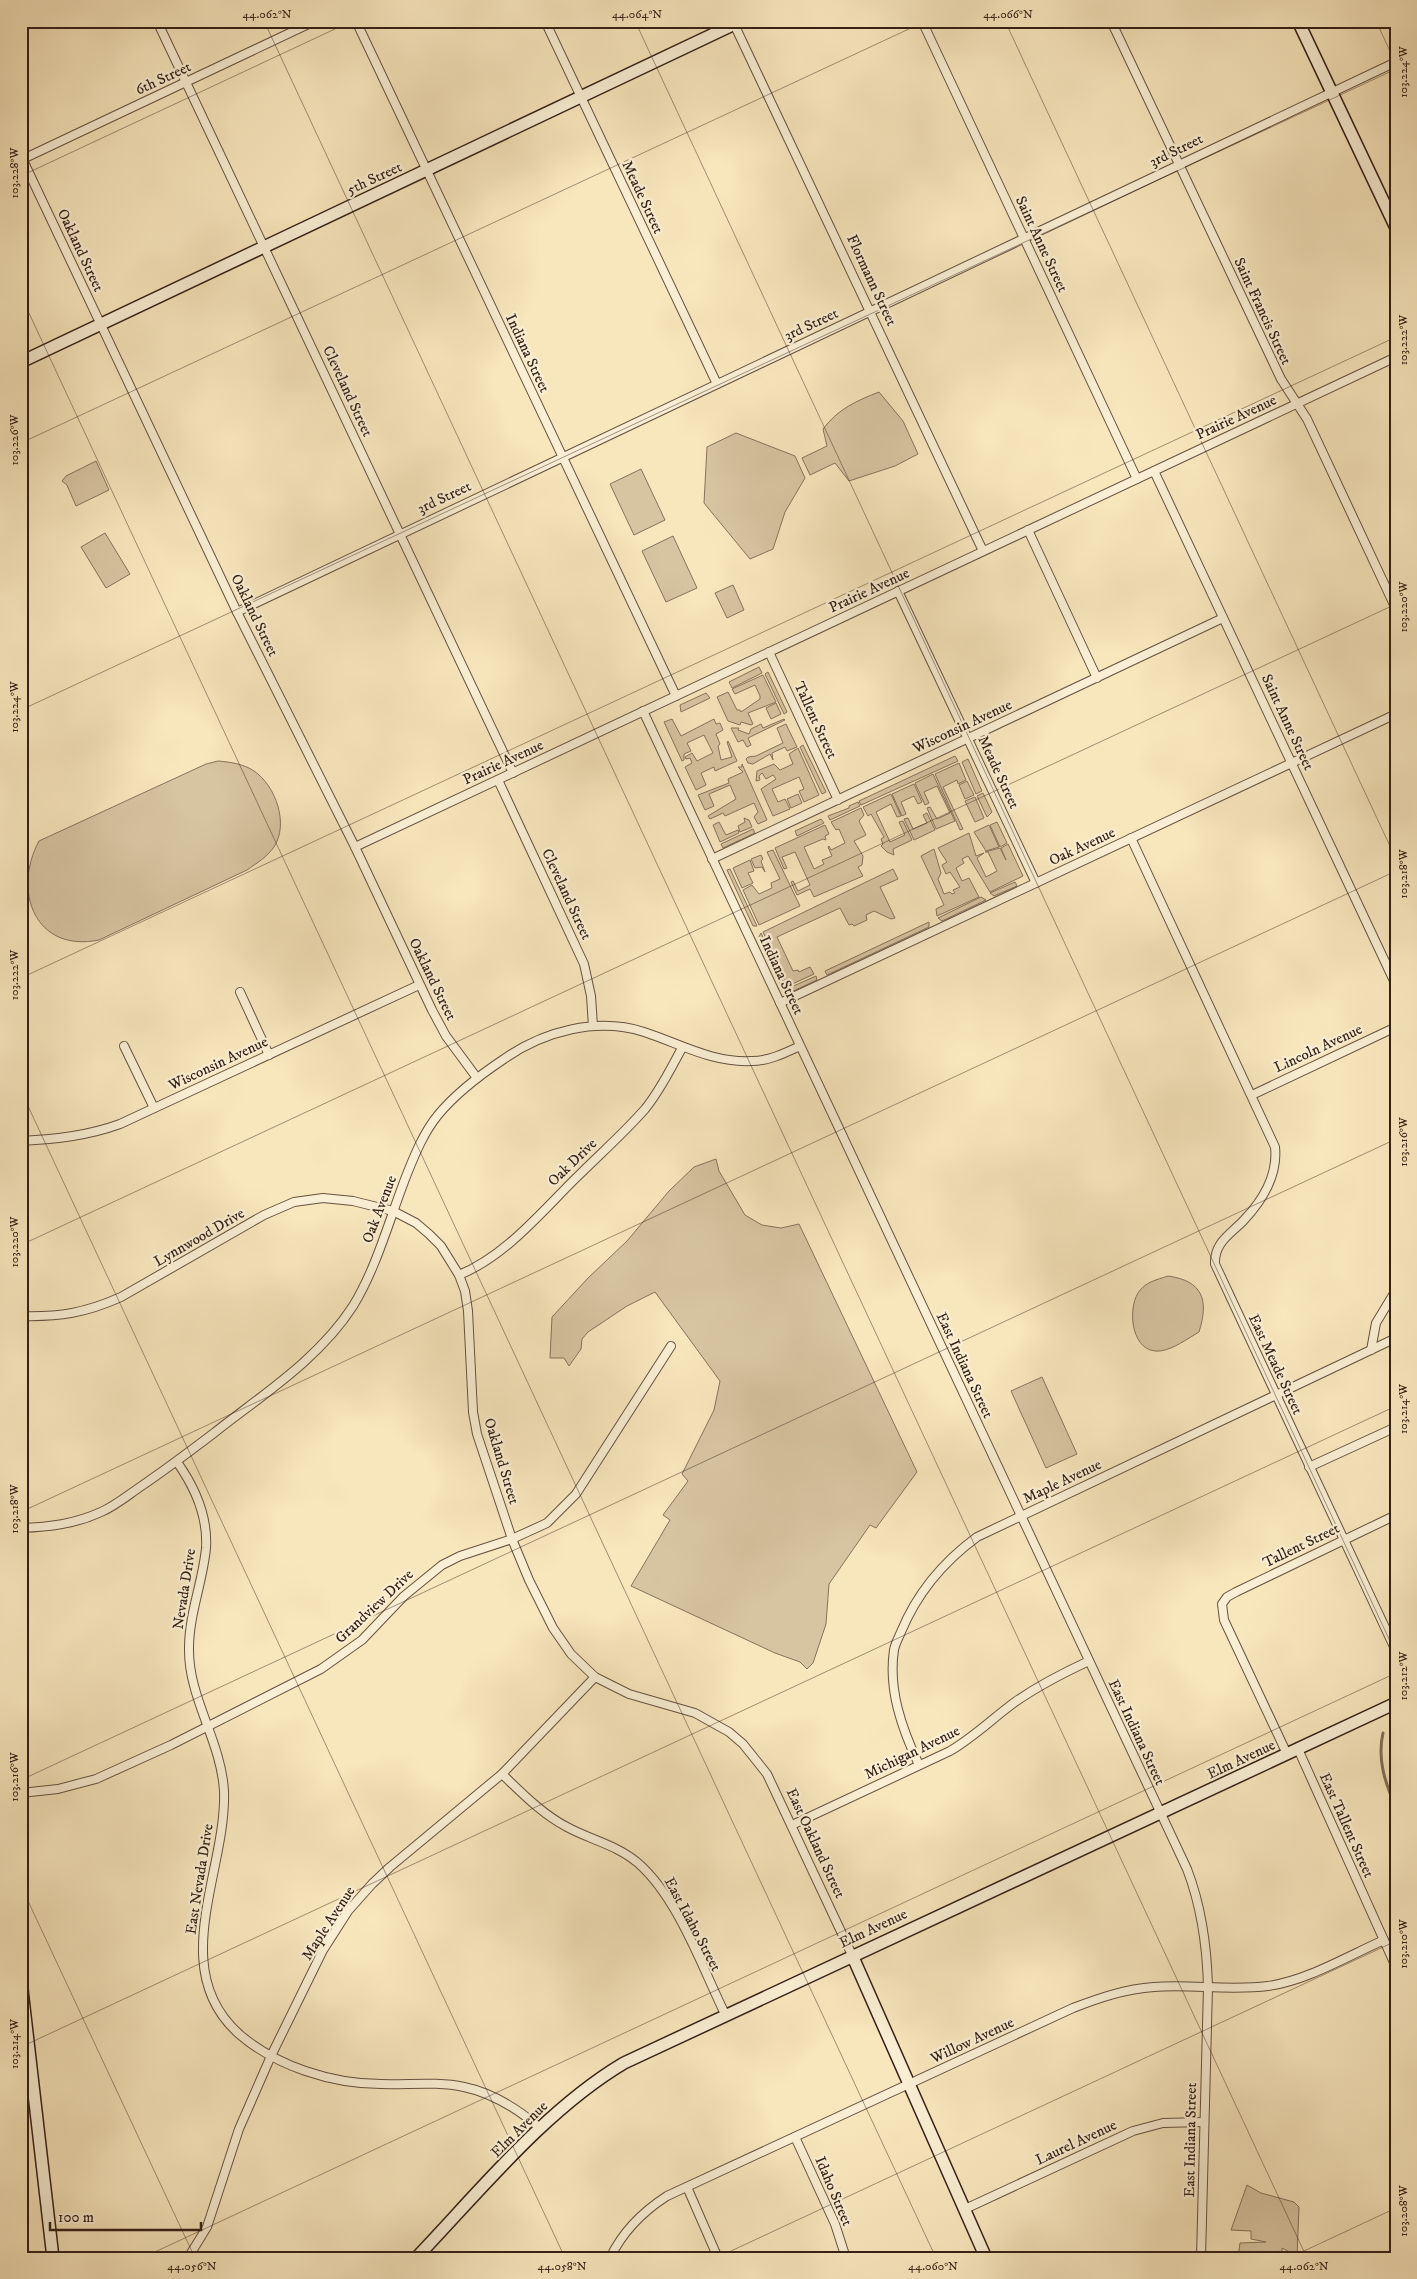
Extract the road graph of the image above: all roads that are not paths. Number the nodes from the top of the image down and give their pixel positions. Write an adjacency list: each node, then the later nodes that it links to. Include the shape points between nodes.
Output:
1 (158, 21): 10 (street, Cleveland Street)
2 (315, 21): 10 (street, 6th Street)
3 (356, 21): 15 (street, Indiana Street)
4 (545, 21): 12 (street, Meade Street)
5 (922, 21): 17 (street, Saint Anne Street)
6 (1111, 21): 14 (street, Saint Francis Street)
7 (1298, 21): 11 (street)
8 (736, 22): 12 (street, 5th Street); 19 (street, Flormann Street)
9 (1396, 62): 11 (street, 3rd Street)
10 (186, 82): 13 (street, 6th Street); 18 (street, Cleveland Street)
11 (1331, 92): 14 (street, 3rd Street); 16 (street)
12 (581, 97): 15 (street, 5th Street); 23 (street, Meade Street)
13 (22, 158): 20 (street, Oakland Street)
14 (1179, 164): 17 (street, 3rd Street); 24 (street, Saint Francis Street, via 1281,379)
15 (426, 170): 18 (street, 5th Street); 25 (street, Indiana Street)
16 (1396, 228)
17 (1025, 238): 19 (street, 3rd Street); 27 (street, Saint Anne Street)
18 (264, 247): 20 (street, 5th Street); 29 (street, Cleveland Street)
19 (870, 312): 23 (street, 3rd Street); 30 (street, Flormann Street)
20 (101, 325): 22 (street, 5th Street); 33 (street, Oakland Street)
21 (1396, 357): 24 (street, Prairie Avenue)
22 (21, 362)
23 (717, 384): 25 (street, 3rd Street)
24 (1298, 403): 26 (street, Prairie Avenue); 32 (street, Saint Francis Street)
25 (563, 457): 29 (street, 3rd Street); 37 (street, Indiana Street)
26 (1154, 471): 27 (street, Prairie Avenue); 34 (street, Saint Anne Street)
27 (1137, 479): 28 (street, Prairie Avenue)
28 (1028, 530): 30 (street, Prairie Avenue); 36 (street)
29 (400, 533): 33 (street, 3rd Street); 42 (street, Cleveland Street)
30 (983, 551): 31 (street, Prairie Avenue)
31 (898, 591): 35 (street, Prairie Avenue); 40 (street, Meade Street)
32 (1396, 609)
33 (237, 612): 46 (street, Oakland Street)
34 (1224, 618): 36 (street, Wisconsin Avenue); 41 (street, Saint Anne Street)
35 (769, 652): 37 (street, Prairie Avenue); 44 (street, Tallent Street)
36 (1097, 678): 40 (street, Wisconsin Avenue)
37 (676, 696): 38 (street, Prairie Avenue)
38 (643, 712): 42 (street, Prairie Avenue); 47 (street, Indiana Street)
39 (1396, 714): 41 (street, Oak Avenue)
40 (968, 738): 44 (street, Wisconsin Avenue); 48 (street, Meade Street)
41 (1292, 762): 45 (street, Oak Avenue); 50 (street, Saint Anne Street)
42 (513, 773): 43 (street, Prairie Avenue)
43 (498, 780): 46 (street, Prairie Avenue); 53 (street, Cleveland Street, via 581,958 589,982)
44 (838, 800): 47 (street, Wisconsin Avenue)
45 (1131, 838): 48 (street, Oak Avenue); 60 (street)
46 (355, 848): 49 (street, Oakland Street)
47 (712, 859): 52 (street, Indiana Street)
48 (1036, 883): 52 (street, Oak Avenue)
49 (420, 985): 58 (street, Wisconsin Avenue); 59 (street, Oakland Street, via 446,1036)
50 (1396, 985)
51 (240, 992): 58 (street)
52 (780, 1004): 56 (street, Indiana Street)
53 (593, 1026): 57 (street, Oak Avenue, via 616,1026 644,1032); 59 (street, Oak Avenue, via 572,1029 527,1044)
54 (1396, 1027): 60 (street, Lincoln Avenue)
55 (124, 1046): 61 (street)
56 (800, 1046): 57 (street, Oak Avenue, via 776,1057 754,1061 713,1058); 64 (street, Indiana Street)
57 (682, 1048): 65 (street, Oak Drive, via 664,1082 626,1129 520,1233 491,1257)
58 (270, 1054): 61 (street, Wisconsin Avenue)
59 (477, 1078): 63 (street, Oak Avenue, via 450,1102 432,1124 417,1151)
60 (1252, 1095): 71 (street, East Meade Street, via 1274,1146 1274,1169 1270,1183 1252,1211 1220,1243 1215,1264)
61 (154, 1108): 62 (street, Wisconsin Avenue, via 92,1134)
62 (21, 1141)
63 (393, 1211): 65 (street, Oakland Street, via 416,1222 430,1234); 67 (street, Lynnwood Drive, via 353,1201 323,1198 294,1202 264,1215 100,1306 75,1314); 73 (street, Oak Avenue, via 364,1285 326,1341)
64 (896, 1251): 75 (street, East Indiana Street)
65 (458, 1275): 78 (street, Oakland Street, via 468,1311 477,1434)
66 (1396, 1290): 70 (street, via 1376,1323)
67 (21, 1316)
68 (1396, 1338): 70 (street, Maple Avenue)
69 (671, 1346): 78 (street, Grandview Drive, via 576,1494 547,1523)
70 (1371, 1350): 71 (street, Maple Avenue)
71 (1276, 1396): 74 (street, East Meade Street); 75 (street, Maple Avenue)
72 (1396, 1427): 74 (street)
73 (177, 1462): 77 (street, Oak Avenue, via 101,1512 54,1527); 84 (street, Nevada Drive, via 198,1499 205,1527 206,1548 189,1649 199,1706)
74 (1310, 1468): 79 (street, East Meade Street)
75 (1021, 1515): 81 (street, East Indiana Street); 87 (street, Maple Avenue, via 976,1537 954,1554 926,1586 894,1649 899,1719)
76 (1396, 1515): 79 (street, Tallent Street)
77 (21, 1528)
78 (512, 1539): 82 (street, East Oakland Street, via 553,1628 571,1654); 84 (street, Grandview Drive, via 442,1565 404,1596 362,1640 337,1659)
79 (1344, 1540): 80 (street, East Meade Street); 86 (street, Tallent Street, via 1236,1592 1222,1604 1224,1620)
80 (1396, 1650)
81 (1089, 1661): 87 (street, Michigan Avenue, via 1031,1692 965,1743); 90 (street, East Indiana Street)
82 (595, 1677): 88 (street, Maple Avenue); 91 (street, East Oakland Street, via 629,1694 695,1713 729,1732 743,1744 766,1774)
83 (1396, 1703): 85 (street, Elm Avenue)
84 (208, 1726): 89 (street, Grandview Drive, via 96,1779); 98 (street, East Nevada Drive, via 221,1767 224,1813 202,1936 204,1969 216,2003 226,2019 239,2034)
85 (1298, 1749): 86 (street, Elm Avenue); 92 (street, East Tallent Street)
86 (1287, 1754): 90 (street, Elm Avenue)
87 (918, 1765): 91 (street, Michigan Avenue)
88 (502, 1774): 97 (street, East Idaho Street, via 544,1812 567,1827 623,1852 652,1877 680,1922); 98 (street, Maple Avenue, via 390,1867 360,1897 322,1950)
89 (21, 1794)
90 (1160, 1812): 93 (street, Elm Avenue); 96 (street, East Indiana Street, via 1197,1895 1207,1952)
91 (792, 1825): 93 (street, East Oakland Street)
92 (1384, 1940): 94 (street, East Tallent Street); 96 (street, Willow Avenue, via 1285,1983)
93 (852, 1955): 97 (street, Elm Avenue); 99 (street, East Oakland Street)
94 (1396, 1967)
95 (21, 1981): 100 (street)
96 (1208, 1987): 99 (street, Willow Avenue, via 1154,1987 1100,1998); 102 (street, East Indiana Street)
97 (725, 2014): 103 (street, Elm Avenue, via 601,2076)
98 (271, 2056): 103 (street, East Nevada Drive, via 304,2070 342,2080 465,2087 500,2100); 108 (street, Maple Avenue, via 239,2129 207,2227)
99 (909, 2084): 104 (street, Willow Avenue); 106 (street, East Oakland Street)
100 (34, 2091): 101 (street); 107 (street)
101 (21, 2092)
102 (1204, 2122): 106 (street, Laurel Avenue, via 1164,2123 1133,2130); 114 (street, East Indiana Street)
103 (540, 2128): 109 (street, Elm Avenue)
104 (795, 2137): 105 (street, Willow Avenue); 112 (street, Idaho Street, via 835,2224)
105 (686, 2187): 110 (street, Willow Avenue, via 639,2216 626,2230); 111 (street)
106 (965, 2209): 113 (street, East Oakland Street)
107 (53, 2258)
108 (188, 2258)
109 (416, 2258)
110 (610, 2258)
111 (718, 2258)
112 (846, 2258)
113 (986, 2258)
114 (1201, 2258)

